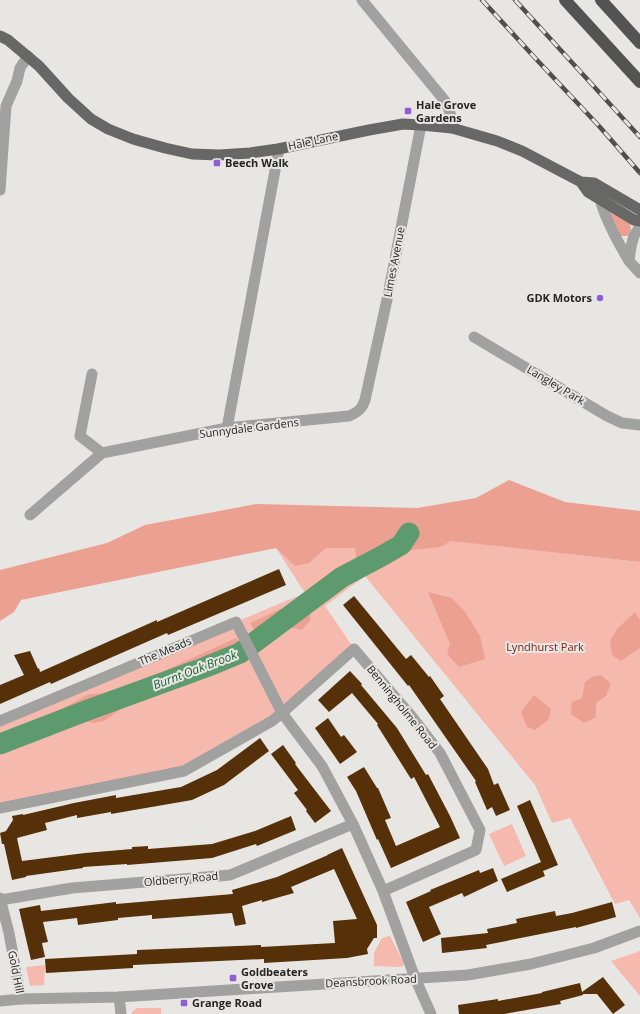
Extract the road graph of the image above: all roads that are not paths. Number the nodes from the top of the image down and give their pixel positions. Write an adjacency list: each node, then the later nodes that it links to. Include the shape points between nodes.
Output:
1 (362, 0): 9 (street, via 445,101 450,109)
2 (565, 0): 7 (highway)
3 (600, 0): 5 (highway)
4 (0, 36): 6 (main road, Hale Lane)
5 (640, 43)
6 (28, 56): 10 (main road, Hale Lane, via 91,119 133,139 192,154 219,155); 12 (street, via 20,68 6,106)
7 (640, 82)
8 (421, 125): 9 (main road, Hale Lane); 10 (main road, Hale Lane, via 403,124); 21 (street, Limes Avenue)
9 (452, 128): 11 (main road, Hale Lane, via 522,151)
10 (279, 149): 23 (street)
11 (581, 182): 13 (main road, Hale Lane, via 588,192); 14 (main road, Hale Lane, via 594,183)
12 (0, 190)
13 (600, 199): 15 (main road, Hale Lane, via 634,220); 17 (street, via 615,236)
14 (640, 210)
15 (640, 221)
16 (640, 228): 17 (street, via 633,241)
17 (629, 261): 18 (street)
18 (640, 273)
19 (474, 337): 22 (street, Langley Park, via 607,416 622,423)
20 (92, 374): 24 (street, via 80,436)
21 (365, 400): 23 (street, Sunnydale Gardens, via 360,410 349,416)
22 (640, 425)
23 (227, 428): 24 (street, Sunnydale Gardens)
24 (102, 452): 25 (street)
25 (30, 515)
26 (282, 713): 27 (street, The Meads, via 236,622); 28 (street, via 184,771); 29 (street, via 322,766); 30 (street, Benningholme Road, via 354,649 440,753 480,830 476,850)
27 (0, 721)
28 (0, 808)
29 (353, 824): 30 (street); 31 (street, Oldberry Road, via 230,875 72,888)
30 (383, 891): 33 (street)
31 (0, 899): 35 (street, Gold Hill)
32 (640, 931): 33 (street, Deansbrook Road, via 594,948 531,964 468,975)
33 (415, 978): 34 (street, Deansbrook Road); 38 (street)
34 (119, 997): 35 (street, Deansbrook Road); 37 (street)
35 (21, 999): 36 (street, Deansbrook Road)
36 (0, 1001)
37 (120, 1014)
38 (431, 1014)

